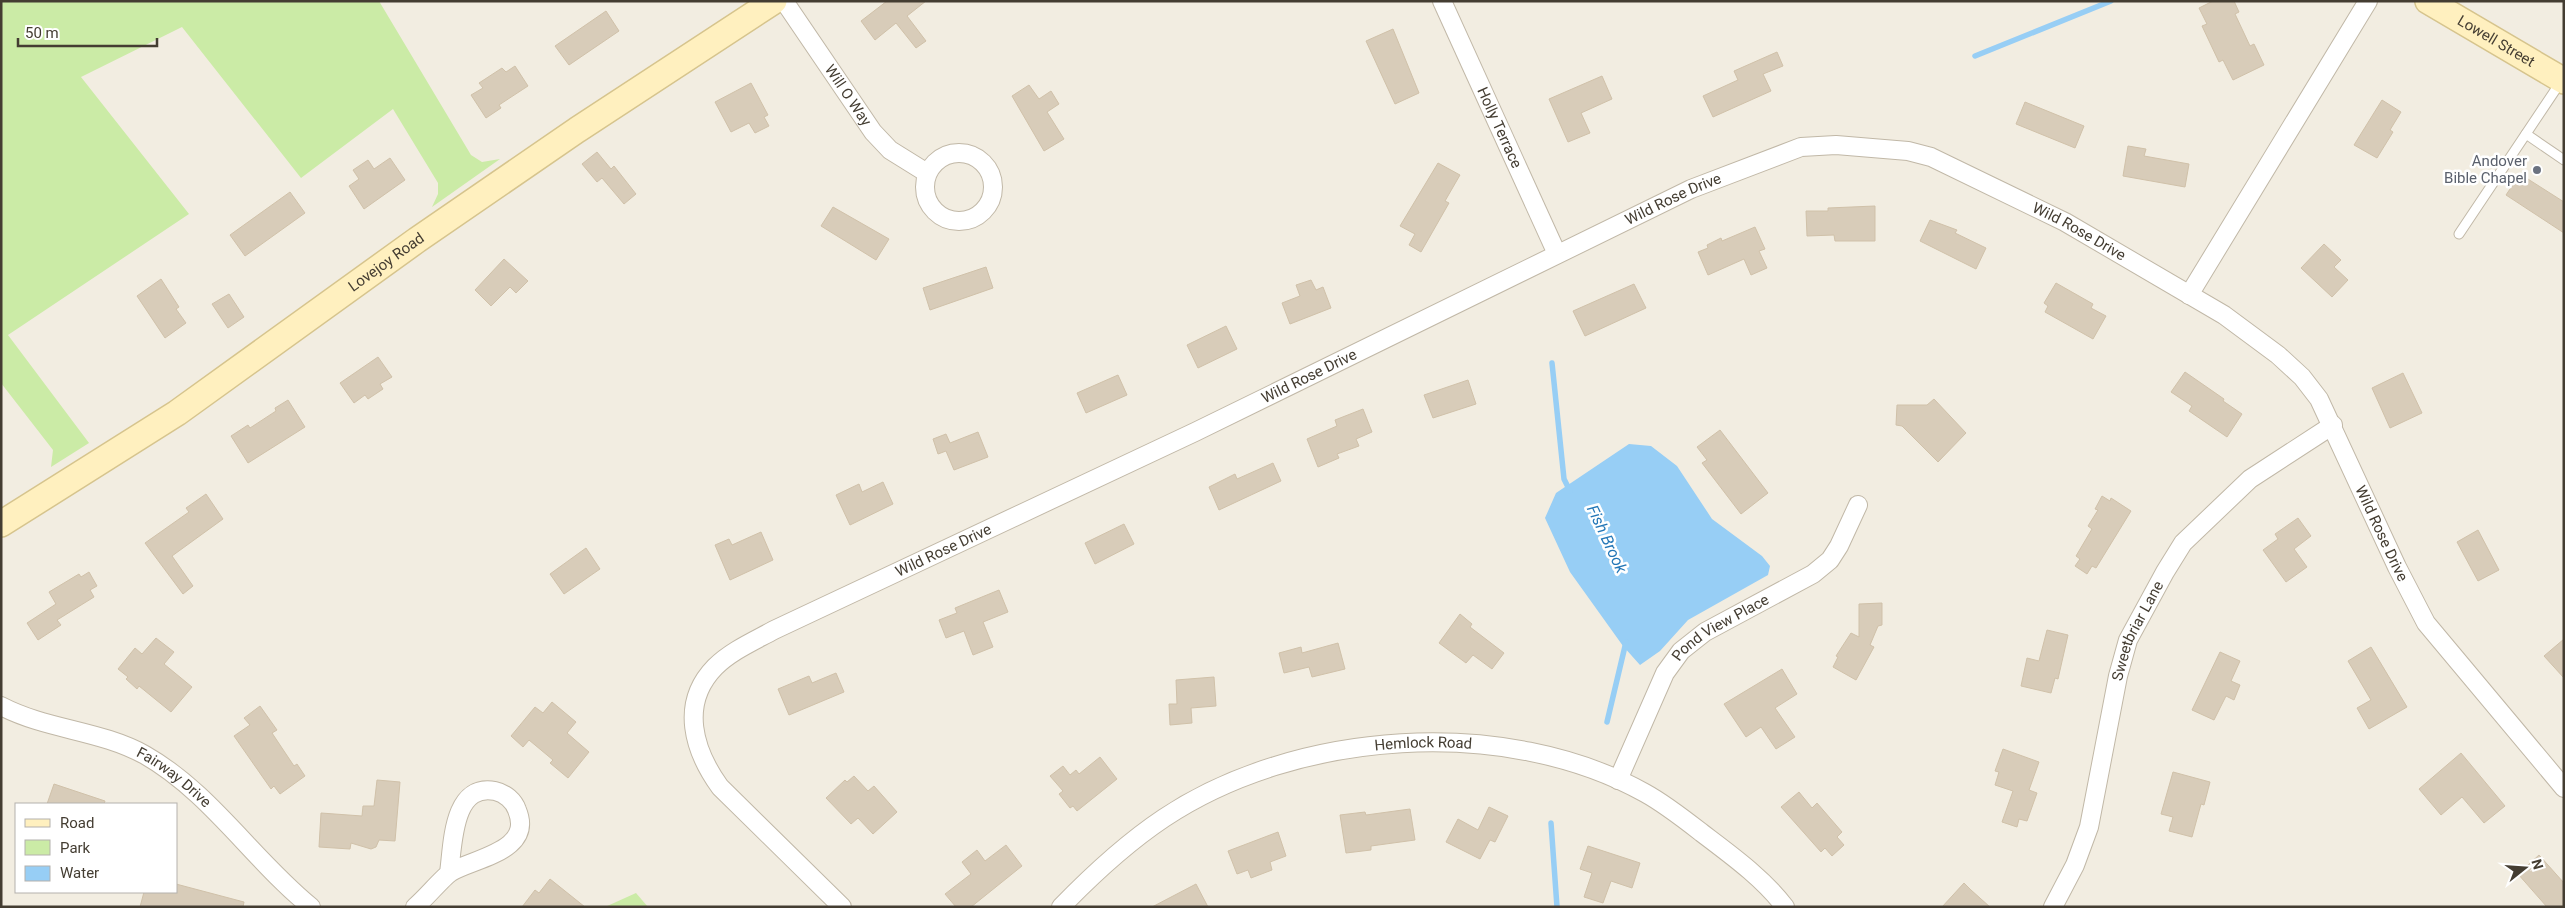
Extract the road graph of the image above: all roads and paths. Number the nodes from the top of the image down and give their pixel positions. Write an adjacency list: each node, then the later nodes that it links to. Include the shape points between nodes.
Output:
1 (774, 1): 15 (main road, Lovejoy Road, via 417,240 177,413)
2 (784, 1): 9 (street, Will O Way, via 873,132 890,150)
3 (1442, 1): 11 (street, Holly Terrace)
4 (2368, 1): 12 (street)
5 (2428, 1): 6 (main road, Lowell Street)
6 (2563, 81): 7 (lane)
7 (2526, 134): 8 (lane); 10 (lane)
8 (2564, 160)
9 (927, 173)
10 (2459, 234)
11 (1558, 254): 12 (street, Wild Rose Drive, via 1691,189 1801,147 1908,150 1931,157 2065,222); 22 (street, Wild Rose Drive, via 1195,432 774,630 731,653 714,668 700,691 693,712 697,747 705,767 720,787)
12 (2189, 295): 13 (street, Wild Rose Drive, via 2224,315 2278,355 2302,377)
13 (2333, 425): 18 (street, Wild Rose Drive, via 2426,623); 25 (street, Sweetbriar Lane, via 2250,479 2183,543 2164,572 2128,640 2089,827 2075,865)
14 (1858, 505): 17 (street, Pond View Place, via 1830,560 1813,574 1704,632 1681,651 1665,673)
15 (1, 524)
16 (1, 706): 20 (street, Fairway Drive, via 38,722 128,746 159,764 199,798)
17 (1618, 780): 23 (street, Hemlock Road, via 1558,758 1517,749 1427,741 1360,746 1298,759 1223,786 1165,817 1111,857); 24 (street, Hemlock Road, via 1646,793 1687,822 1746,867)
18 (2564, 788)
19 (449, 873): 19 (street, via 463,804 479,792 493,791 506,796 520,819 515,838 506,848); 21 (street)
20 (311, 907)
21 (415, 907)
22 (842, 907)
23 (1061, 907)
24 (1786, 907)
25 (2053, 907)

